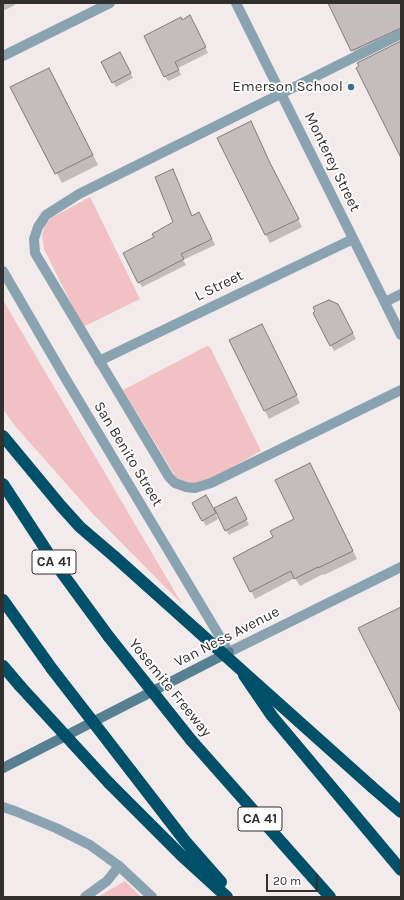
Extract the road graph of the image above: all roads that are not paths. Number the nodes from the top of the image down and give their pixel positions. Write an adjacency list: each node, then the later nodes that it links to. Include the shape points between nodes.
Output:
1 (110, 3): 4 (street)
2 (236, 3): 5 (street, Monterey Street)
3 (401, 34): 5 (street)
4 (3, 56)
5 (281, 94): 6 (street, Monterey Street); 11 (street, via 79,194 46,215 34,239 35,253)
6 (353, 239): 9 (street, Monterey Street); 11 (street, L Street)
7 (3, 271): 17 (street, San Benito Street)
8 (401, 294): 9 (street)
9 (384, 302): 10 (street, Monterey Street)
10 (401, 335)
11 (99, 361): 12 (street, via 169,477 175,483 195,488 211,483)
12 (401, 390)
13 (3, 436): 21 (highway, bridge, via 86,532)
14 (3, 484): 28 (highway, Yosemite Freeway / CA 41, bridge, via 54,562 109,637 191,740)
15 (401, 567): 17 (street, Van Ness Avenue)
16 (3, 600): 27 (highway, bridge, via 52,669 185,841)
17 (229, 652): 19 (main road, Van Ness Avenue); 23 (highway, via 272,716)
18 (3, 666): 26 (highway, bridge, via 109,783)
19 (3, 768)
20 (3, 807): 22 (street, via 73,836)
21 (401, 812)
22 (119, 866): 24 (street, via 107,881); 25 (street)
23 (401, 870)
24 (85, 897)
25 (152, 897)
26 (227, 897)
27 (234, 897)
28 (330, 897)

